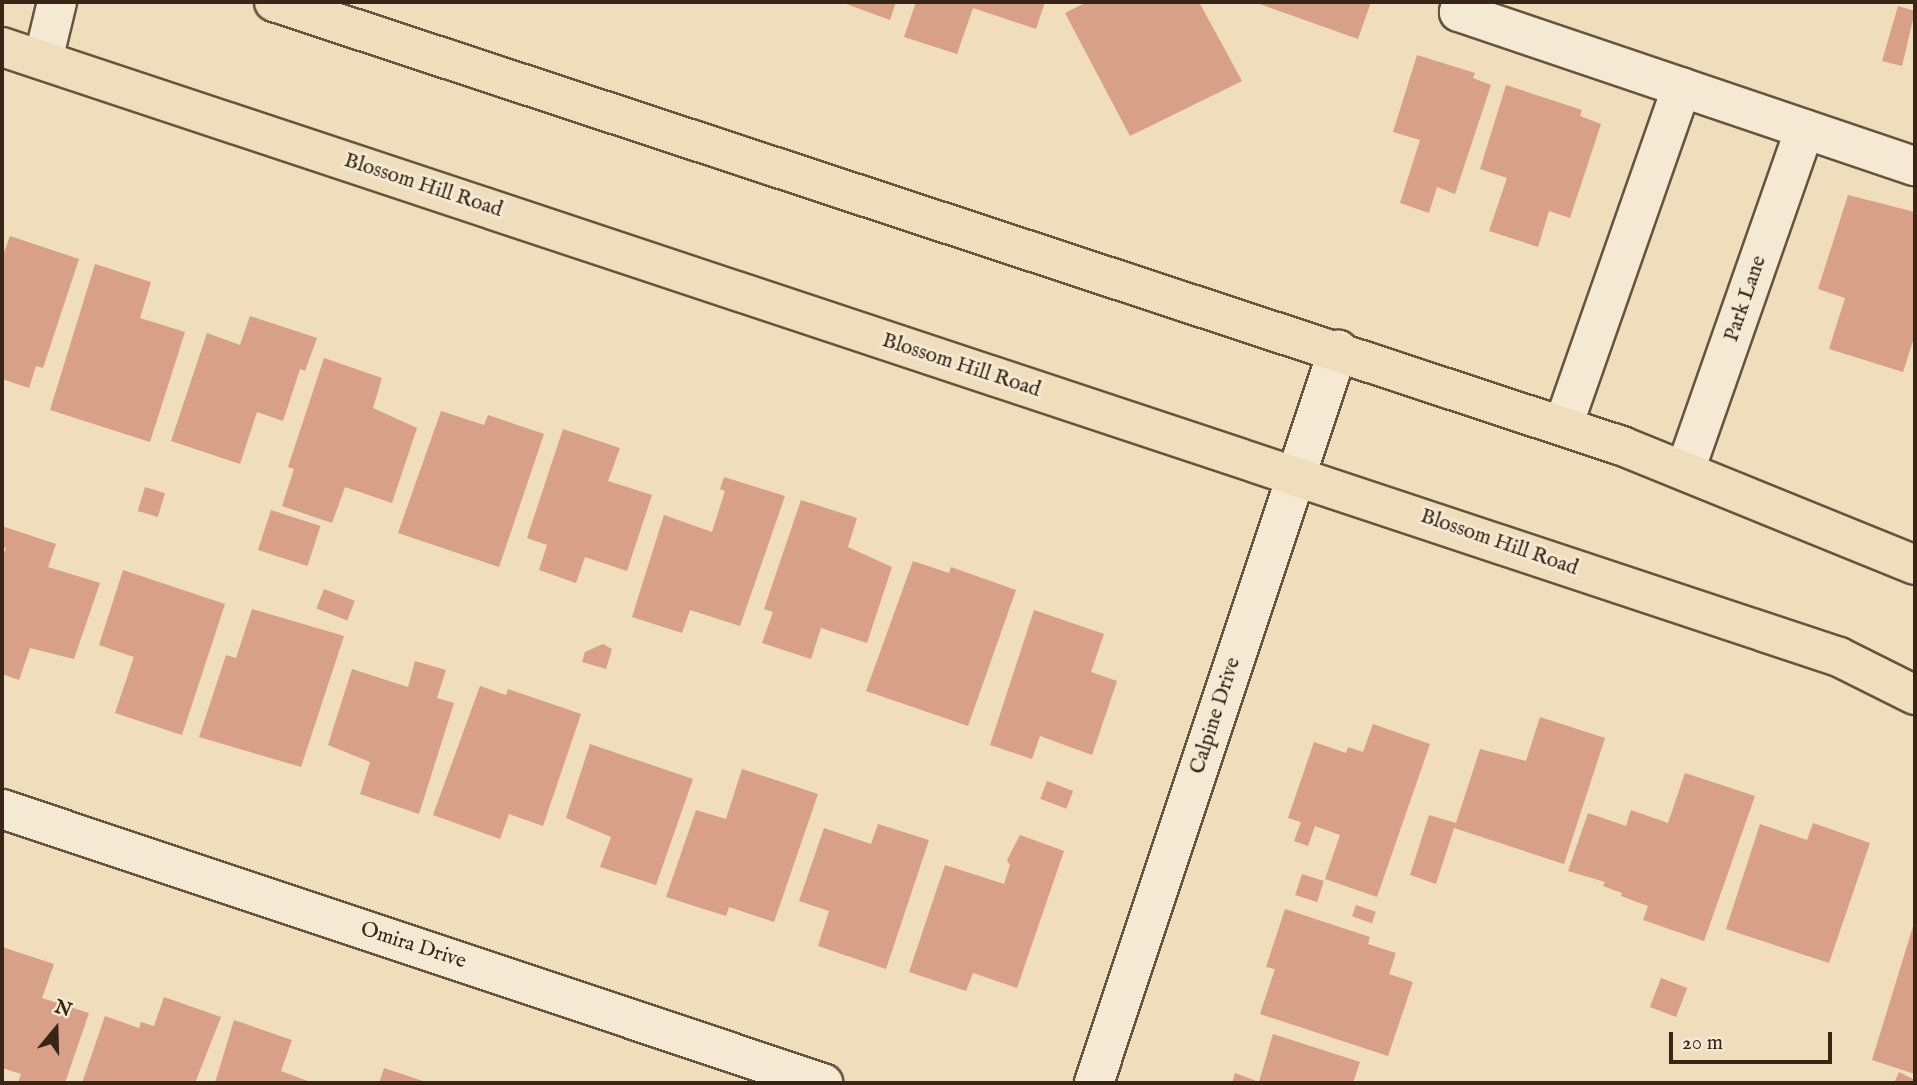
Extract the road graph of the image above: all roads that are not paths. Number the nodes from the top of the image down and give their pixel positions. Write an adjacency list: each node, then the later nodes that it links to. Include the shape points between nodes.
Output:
1 (57, 2): 5 (street)
2 (274, 2): 9 (main road)
3 (1462, 2): 6 (street, via 1459,12)
4 (2, 47): 5 (main road, Blossom Hill Road)
5 (43, 60): 12 (main road, Blossom Hill Road)
6 (1682, 87): 7 (street); 10 (street)
7 (1805, 129): 8 (street); 11 (street, Park Lane)
8 (1915, 166)
9 (1338, 350): 10 (main road); 12 (street, Calpine Drive)
10 (1563, 426): 11 (main road)
11 (1686, 468): 13 (main road)
12 (1295, 474): 14 (main road, Blossom Hill Road, via 1839,657); 17 (street, Calpine Drive)
13 (1915, 565)
14 (1915, 695)
15 (2, 809): 16 (street, Omira Drive)
16 (823, 1083)
17 (1094, 1083)

